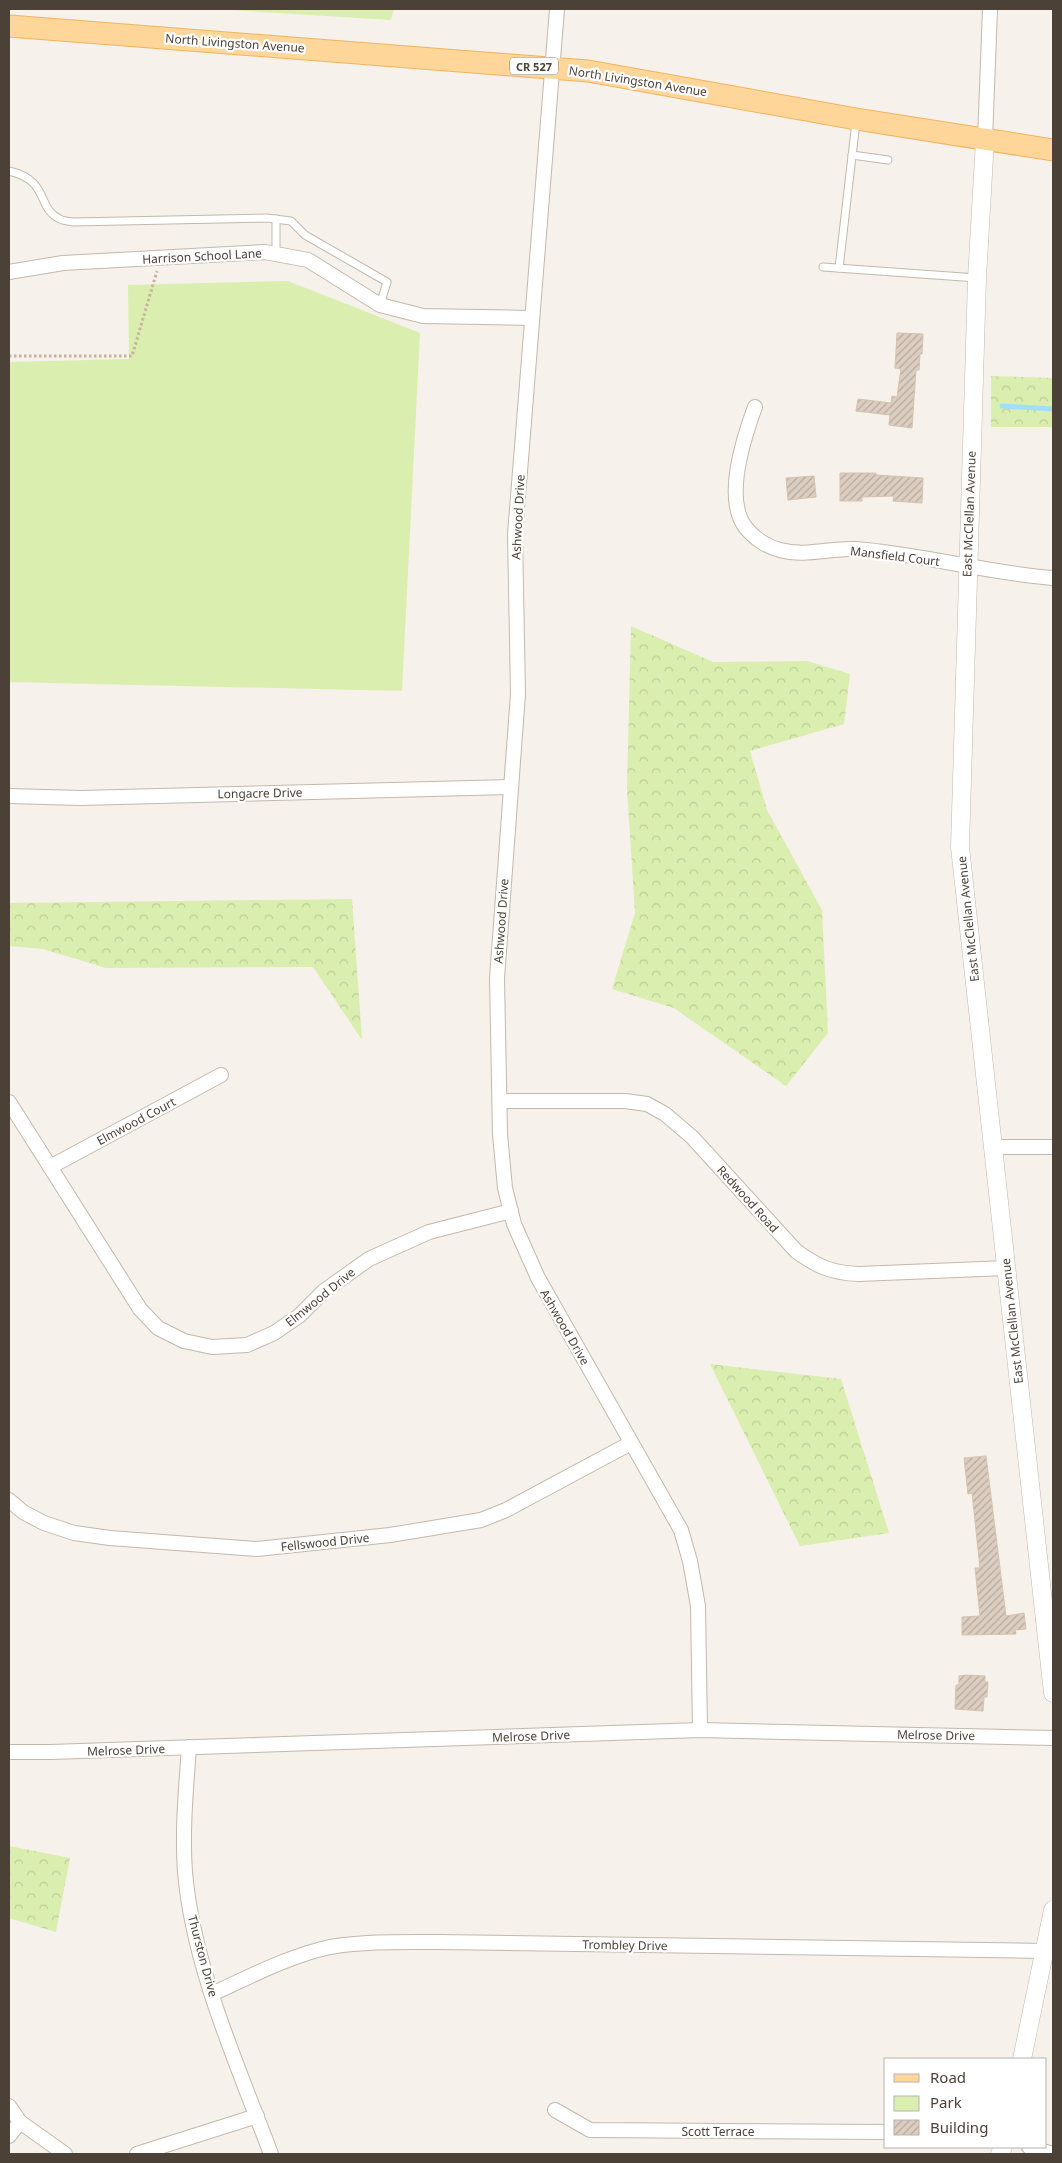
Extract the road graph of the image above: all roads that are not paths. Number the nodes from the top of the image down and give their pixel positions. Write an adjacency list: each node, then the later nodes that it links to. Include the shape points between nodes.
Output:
1 (557, 9): 4 (street, Ashwood Drive)
2 (990, 9): 6 (street)
3 (9, 26): 4 (main road, North Livingston Avenue / CR 527)
4 (552, 68): 5 (main road, North Livingston Avenue / CR 527, via 588,71); 18 (street, Ashwood Drive)
5 (856, 119): 6 (main road, North Livingston Avenue / CR 527); 8 (lane)
6 (985, 140): 7 (main road, North Livingston Avenue / CR 527); 16 (street, East McClellan Avenue)
7 (1053, 150)
8 (852, 155): 9 (lane); 14 (lane)
9 (888, 160)
10 (9, 171): 11 (lane, via 28,178 38,187 57,218 73,222)
11 (276, 219): 12 (lane); 17 (lane, via 291,221 305,235 387,282)
12 (276, 254): 15 (street, Harrison School Lane, via 63,263); 17 (street, Harrison School Lane, via 308,260)
13 (823, 267): 14 (lane)
14 (839, 268): 16 (lane)
15 (9, 272)
16 (977, 278): 20 (street, East McClellan Avenue)
17 (380, 305): 18 (street, Harrison School Lane, via 422,316)
18 (532, 318): 22 (street, Ashwood Drive, via 515,534 518,694)
19 (755, 407): 20 (street, Mansfield Court, via 742,442 737,504 744,526 761,542 778,550 796,553 853,549)
20 (968, 564): 21 (street, Mansfield Court); 27 (street, East McClellan Avenue, via 960,847)
21 (1053, 578)
22 (512, 787): 23 (street, Longacre Drive, via 80,798); 25 (street, Ashwood Drive, via 497,978)
23 (9, 796)
24 (221, 1075): 29 (street, Elmwood Court)
25 (500, 1101): 30 (street, Ashwood Drive, via 505,1188); 31 (street, Redwood Road, via 625,1101 647,1104 665,1114 692,1137 796,1251 814,1264 836,1273)
26 (9, 1102): 29 (street, Elmwood Drive)
27 (993, 1147): 28 (street); 31 (street, East McClellan Avenue)
28 (1053, 1147)
29 (50, 1167): 30 (street, Elmwood Drive, via 140,1308 158,1328 184,1341 212,1346 247,1345 274,1333 299,1316 346,1273 429,1232)
30 (511, 1212): 32 (street, Ashwood Drive, via 538,1278)
31 (1006, 1268): 34 (street, East McClellan Avenue)
32 (631, 1443): 33 (street, Fellswood Drive, via 506,1510 481,1520 390,1536 257,1549 74,1533 44,1523); 35 (street, Ashwood Drive, via 680,1530 690,1561 698,1606)
33 (9, 1500)
34 (1053, 1693)
35 (700, 1730): 36 (street, Melrose Drive); 37 (street, Melrose Drive)
36 (1053, 1738)
37 (189, 1747): 38 (street, Melrose Drive); 41 (street, Thurston Drive, via 184,1824 185,1873 194,1927)
38 (9, 1752)
39 (1053, 1910): 40 (street)
40 (1050, 1952): 41 (street, Trombley Drive, via 377,1943 330,1947 284,1960); 42 (street)
41 (212, 1994): 45 (street, Thurston Drive)
42 (1022, 2058)
43 (9, 2106): 46 (street)
44 (555, 2110): 47 (street, Scott Terrace, via 590,2130)
45 (256, 2116): 51 (street); 52 (street, Thurston Drive)
46 (20, 2122): 48 (street); 50 (street)
47 (884, 2132)
48 (9, 2136)
49 (1032, 2148): 53 (street)
50 (65, 2154)
51 (136, 2154)
52 (271, 2154)
53 (1053, 2154)

